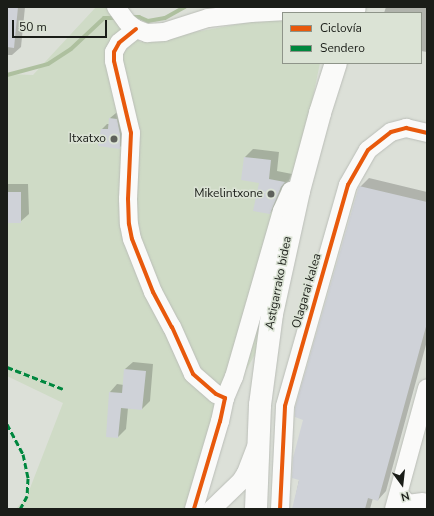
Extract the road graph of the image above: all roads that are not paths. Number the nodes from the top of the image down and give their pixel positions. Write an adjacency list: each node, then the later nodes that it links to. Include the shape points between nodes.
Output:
1 (316, 10): 2 (street); 3 (street)
2 (289, 12)
3 (333, 12)
4 (282, 13): 5 (street, via 208,18 164,32 147,32)
5 (124, 17): 10 (street, via 114,61 131,133 128,199 132,239 153,292 193,374 216,394)
6 (333, 66): 8 (main road, Astigarrako bidea)
7 (427, 134): 19 (street, Olagarai kalea, via 406,128 391,132 368,150 348,185 285,406)
8 (299, 191): 10 (street, via 291,191 282,211 234,377); 11 (main road, Astigarrako bidea, via 272,314 260,398)
9 (427, 388): 12 (street)
10 (225, 398): 14 (street)
11 (257, 442): 15 (street, via 241,482); 18 (main road, Astigarrako bidea)
12 (396, 501): 13 (street, via 408,504)
13 (423, 502)
14 (194, 509)
15 (212, 509)
16 (227, 509): 17 (street)
17 (230, 509)
18 (256, 509)
19 (280, 509)

